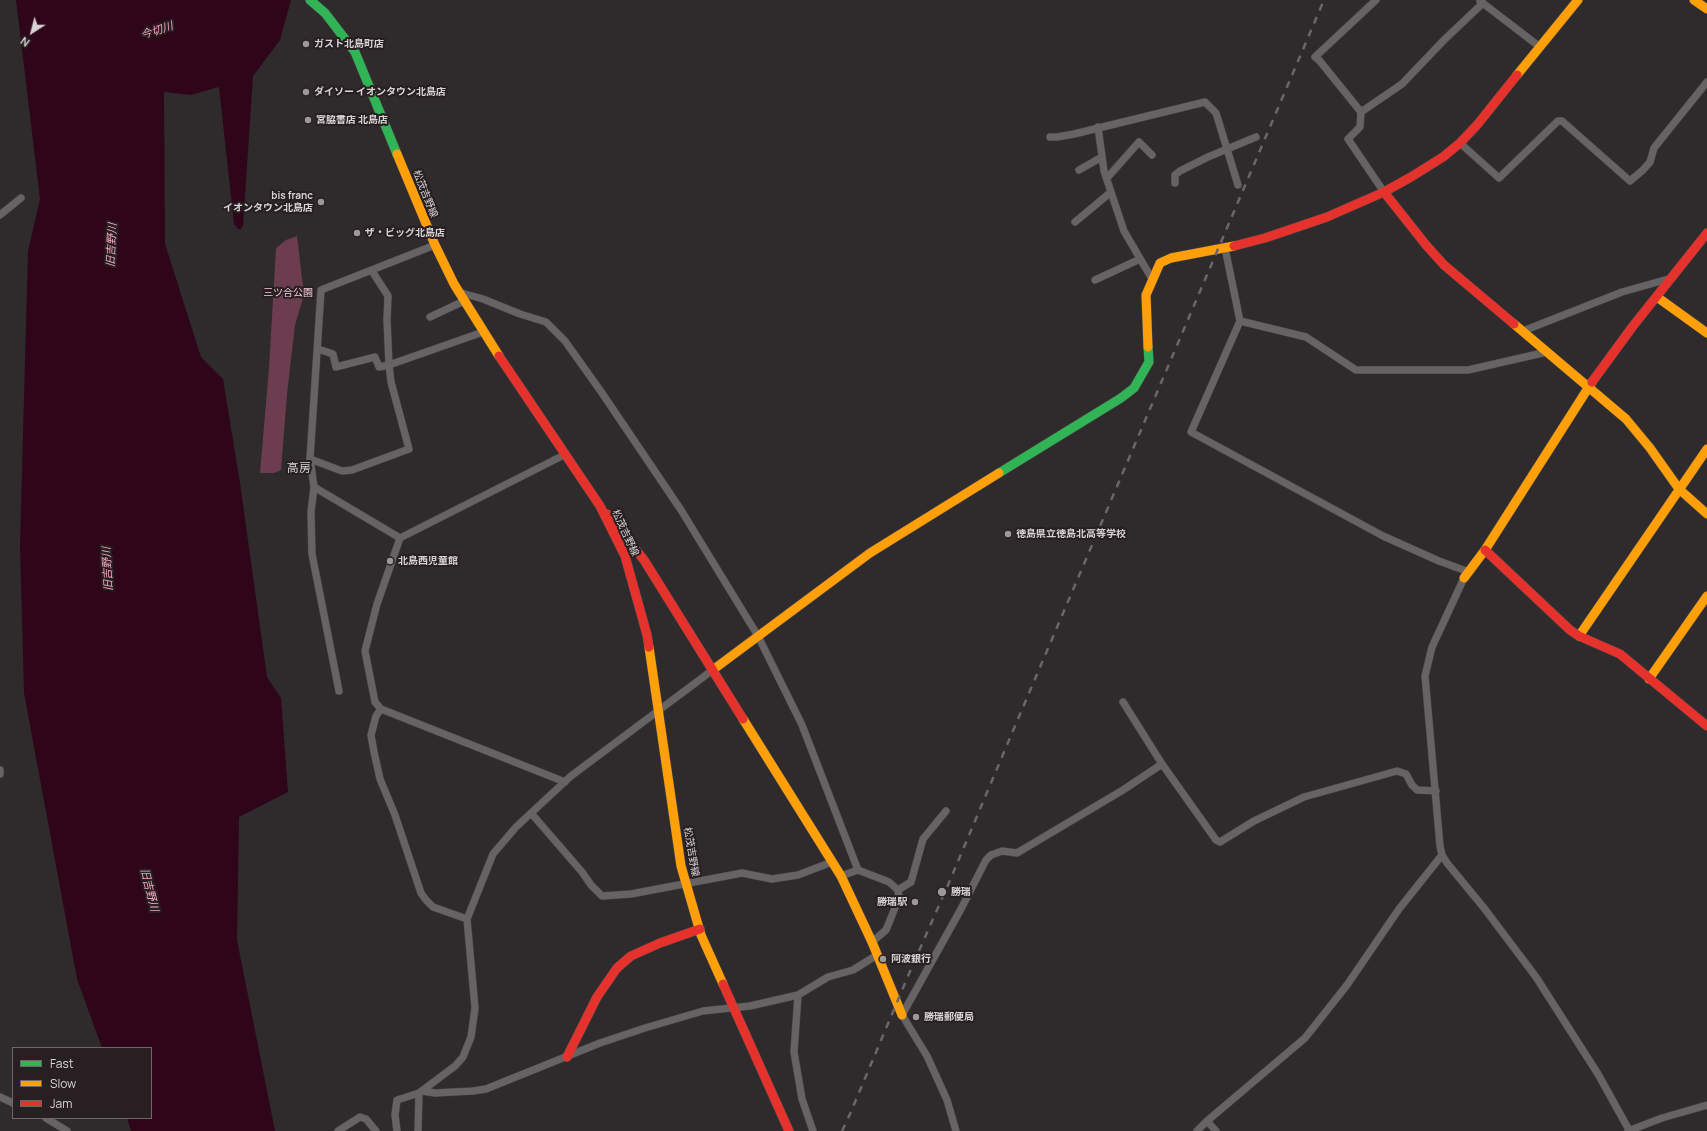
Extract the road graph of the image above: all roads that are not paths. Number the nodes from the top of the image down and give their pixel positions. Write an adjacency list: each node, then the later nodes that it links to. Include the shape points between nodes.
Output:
1 (310, 0): 27 (street, 松茂吉野線, via 325,13 355,52)
2 (1376, 0): 9 (street, via 1315,57)
3 (1578, 0): 7 (street)
4 (1694, 0): 6 (street)
5 (1481, 2): 7 (street); 9 (street, via 1402,84)
6 (1707, 9)
7 (1540, 47): 13 (street)
8 (1707, 82): 13 (street, via 1654,148 1650,162 1644,170 1630,181 1558,121 1499,178)
9 (1361, 112): 22 (street, via 1360,127 1348,139)
10 (1098, 127): 11 (street); 14 (street, via 1205,102 1216,114); 16 (street)
11 (1050, 137)
12 (1256, 137): 14 (street)
13 (1460, 143): 22 (street, via 1443,157)
14 (1227, 150): 19 (street, via 1180,171 1175,175); 20 (street)
15 (1152, 155): 18 (street, via 1139,142)
16 (1102, 156): 17 (street); 18 (street)
17 (1079, 170)
18 (1106, 178): 21 (street)
19 (1175, 182)
20 (1238, 185)
21 (1111, 192): 25 (street); 29 (street, via 1124,231)
22 (1384, 192): 28 (street, via 1307,224); 39 (street, via 1444,265)
23 (21, 198): 24 (street)
24 (0, 215)
25 (1075, 222)
26 (1707, 233): 32 (street)
27 (435, 245): 30 (street); 34 (street, 松茂吉野線)
28 (1225, 248): 31 (street, via 1171,258 1160,263); 38 (street)
29 (1140, 259): 31 (street); 33 (street)
30 (372, 270): 42 (street, via 321,290); 44 (street, via 388,296)
31 (1152, 278): 57 (street, via 1146,295 1149,362 1134,388 870,553)
32 (1672, 278): 35 (street); 39 (street, via 1622,292)
33 (1095, 280)
34 (458, 292): 36 (street, 松茂吉野線); 57 (street, via 546,322 565,341 662,481)
35 (1656, 297): 41 (street); 45 (street)
36 (464, 301): 37 (street); 40 (street, 松茂吉野線)
37 (430, 317)
38 (1240, 321): 43 (street, via 1306,337 1356,370 1468,370); 55 (street, via 1191,432 1383,536)
39 (1523, 331): 43 (street)
40 (483, 332): 44 (street); 47 (street, 松茂吉野線)
41 (1707, 333)
42 (318, 349): 44 (street, via 333,354 336,367 376,357 379,367); 48 (street)
43 (1547, 352): 45 (street)
44 (389, 365): 48 (street, via 408,449 352,470 342,470)
45 (1588, 387): 50 (street, via 1626,419); 54 (street)
46 (1707, 449): 50 (street)
47 (566, 454): 51 (street, 松茂吉野線); 53 (street)
48 (310, 459): 49 (street)
49 (314, 488): 53 (street); 61 (street, via 311,512 312,554)
50 (1679, 489): 52 (street); 58 (street)
51 (600, 506): 59 (street, via 644,560); 64 (street, 松茂吉野線, via 625,556 647,635)
52 (1707, 514)
53 (400, 538): 63 (street, via 364,651 375,702)
54 (1484, 550): 55 (street); 58 (street)
55 (1466, 575): 70 (street, via 1432,647 1425,676)
56 (1707, 596): 60 (street)
57 (758, 636): 59 (street); 75 (street, via 802,725)
58 (1579, 636): 60 (street, via 1620,654)
59 (714, 670): 64 (street); 74 (street)
60 (1650, 679): 65 (street)
61 (339, 691)
62 (1123, 702): 66 (street)
63 (381, 709): 69 (street); 79 (street, via 376,716 372,735 374,752 380,779 421,893 433,907)
64 (659, 710): 69 (street); 77 (street, 松茂吉野線, via 681,866)
65 (1707, 726)
66 (1162, 764): 70 (street, via 1216,840 1220,842 1254,821 1304,797 1397,771 1406,774 1417,790); 85 (street, via 1017,854 1002,851 990,855)
67 (0, 770): 68 (street)
68 (0, 774)
69 (565, 782): 72 (street)
70 (1436, 791): 73 (street)
71 (946, 810): 78 (street, via 923,839 911,882)
72 (531, 813): 77 (street, via 602,896); 79 (street, via 493,854)
73 (1442, 855): 92 (street, via 1305,1038); 103 (street, via 1536,977 1598,1074)
74 (832, 862): 76 (street); 77 (street, via 798,875 772,879 742,873)
75 (858, 870): 76 (street); 78 (street, via 889,882)
76 (841, 876): 81 (street)
77 (686, 885): 80 (street, 松茂吉野線)
78 (898, 890): 81 (street, via 899,898 886,930)
79 (467, 919): 87 (street, via 475,1008 471,1037 463,1057 455,1066)
80 (700, 929): 84 (street, 松茂吉野線); 86 (street, via 631,956 617,968 597,997)
81 (872, 942): 82 (street)
82 (877, 955): 83 (street, via 853,970 828,977); 85 (street)
83 (798, 995): 84 (street); 99 (street, via 794,1052 802,1099)
84 (734, 1009): 86 (street, via 703,1011 600,1043); 98 (street, 松茂吉野線)
85 (902, 1015): 100 (street, via 927,1056 947,1100)
86 (567, 1057): 87 (street, via 486,1089)
87 (420, 1092): 96 (street, via 397,1100); 97 (street)
88 (0, 1097): 89 (street)
89 (12, 1103)
90 (1707, 1105): 103 (street)
91 (48, 1119): 93 (street)
92 (1207, 1121): 101 (street); 102 (street)
93 (67, 1131)
94 (338, 1131): 95 (street, via 360,1117 366,1119)
95 (376, 1131)
96 (397, 1131)
97 (418, 1131)
98 (789, 1131)
99 (813, 1131)
100 (956, 1131)
101 (1198, 1131)
102 (1216, 1131)
103 (1629, 1131)

